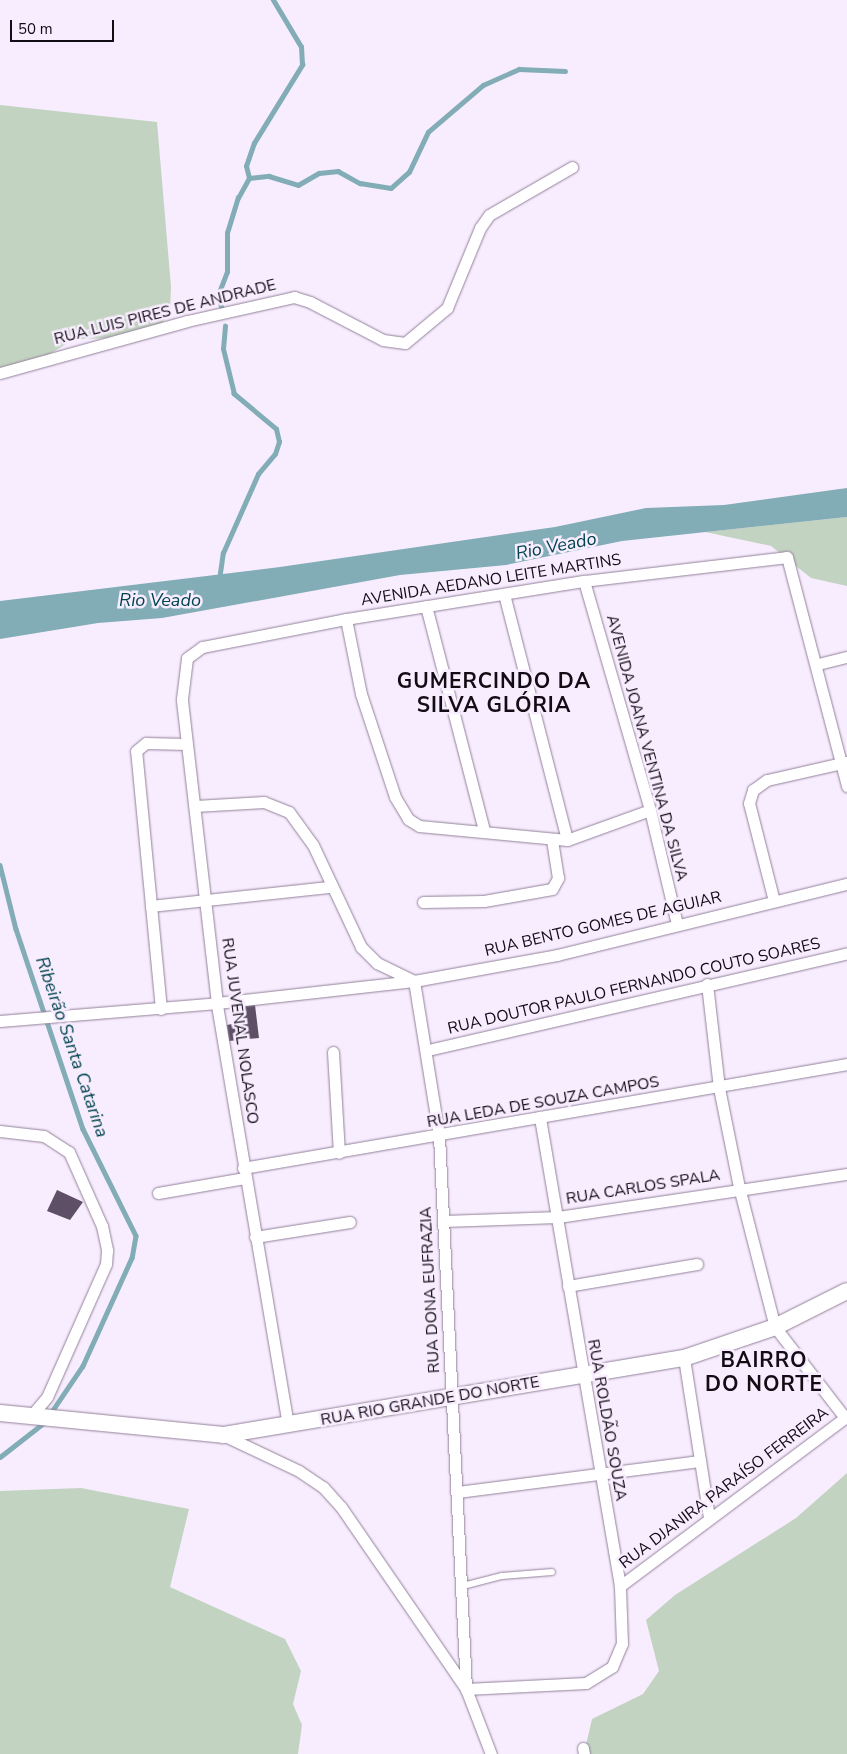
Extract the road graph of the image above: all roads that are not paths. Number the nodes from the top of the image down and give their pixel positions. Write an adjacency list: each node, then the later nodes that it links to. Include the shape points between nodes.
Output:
1 (572, 166): 2 (street, RUA LUIS PIRES DE ANDRADE, via 489,215 480,228 447,308 405,343 382,340 310,302 294,297 187,321)
2 (0, 373)
3 (584, 581): 4 (street, AVENIDA AEDANO LEITE MARTINS); 9 (street, AVENIDA AEDANO LEITE MARTINS, via 787,557); 14 (street, AVENIDA JOANA VENTINA DA SILVA)
4 (504, 594): 5 (street, AVENIDA AEDANO LEITE MARTINS); 16 (street)
5 (426, 606): 6 (street, AVENIDA AEDANO LEITE MARTINS); 15 (street)
6 (346, 619): 7 (street, AVENIDA AEDANO LEITE MARTINS); 15 (street, via 361,694 400,808 419,826 432,830)
7 (202, 647): 10 (street, RUA JUVENAL NOLASCO, via 184,666 182,700)
8 (847, 657): 9 (street)
9 (818, 664): 11 (street)
10 (186, 744): 13 (street, RUA JUVENAL NOLASCO); 23 (street, via 146,743 136,751)
11 (844, 763): 12 (street); 21 (street, via 767,780 750,796)
12 (847, 786)
13 (195, 806): 19 (street, via 253,802 283,808 304,831); 20 (street, RUA JUVENAL NOLASCO)
14 (650, 810): 16 (street); 24 (street, AVENIDA JOANA VENTINA DA SILVA)
15 (484, 830): 17 (street)
16 (567, 840): 17 (street)
17 (552, 841): 22 (street, via 558,878 552,889 484,901)
18 (847, 884): 21 (street, RUA BENTO GOMES DE AGUIAR)
19 (330, 887): 20 (street); 26 (street, via 361,947 377,963)
20 (206, 901): 23 (street); 28 (street, RUA JUVENAL NOLASCO)
21 (774, 901): 24 (street, RUA BENTO GOMES DE AGUIAR)
22 (423, 902)
23 (151, 906): 29 (street)
24 (677, 924): 26 (street, RUA BENTO GOMES DE AGUIAR, via 557,954)
25 (847, 953): 27 (street, RUA DOUTOR PAULO FERNANDO COUTO SOARES)
26 (414, 981): 28 (street, RUA BENTO GOMES DE AGUIAR); 31 (street, RUA DONA EUFRAZIA)
27 (707, 984): 31 (street, RUA DOUTOR PAULO FERNANDO COUTO SOARES); 34 (street)
28 (216, 1003): 29 (street, RUA BENTO GOMES DE AGUIAR); 39 (street, RUA JUVENAL NOLASCO)
29 (160, 1009): 30 (street, RUA BENTO GOMES DE AGUIAR)
30 (0, 1021)
31 (428, 1050): 37 (street, RUA DONA EUFRAZIA)
32 (333, 1052): 38 (street)
33 (847, 1064): 34 (street, RUA LEDA DE SOUZA CAMPOS)
34 (720, 1088): 35 (street, RUA LEDA DE SOUZA CAMPOS); 41 (street)
35 (540, 1117): 37 (street, RUA LEDA DE SOUZA CAMPOS); 43 (street, RUA ROLDÃO SOUZA)
36 (0, 1131): 55 (street, via 44,1136 69,1152 102,1226 107,1250 106,1264 46,1397)
37 (438, 1136): 38 (street, RUA LEDA DE SOUZA CAMPOS); 44 (street, RUA DONA EUFRAZIA)
38 (339, 1153): 39 (street, RUA LEDA DE SOUZA CAMPOS)
39 (244, 1173): 42 (street, RUA LEDA DE SOUZA CAMPOS); 46 (street, RUA JUVENAL NOLASCO)
40 (847, 1174): 41 (street, RUA CARLOS SPALA)
41 (739, 1187): 43 (street, RUA CARLOS SPALA); 50 (street)
42 (158, 1193)
43 (558, 1217): 44 (street, RUA CARLOS SPALA); 48 (street, RUA ROLDÃO SOUZA)
44 (444, 1221): 53 (street, RUA DONA EUFRAZIA)
45 (350, 1222): 46 (street)
46 (255, 1237): 57 (street, RUA JUVENAL NOLASCO)
47 (697, 1264): 48 (street)
48 (568, 1286): 52 (street, RUA ROLDÃO SOUZA)
49 (847, 1291): 50 (main road, RUA RIO GRANDE DO NORTE)
50 (775, 1327): 51 (main road, RUA RIO GRANDE DO NORTE); 56 (street)
51 (684, 1358): 52 (main road, RUA RIO GRANDE DO NORTE); 59 (street)
52 (582, 1375): 53 (main road, RUA RIO GRANDE DO NORTE); 60 (street, RUA ROLDÃO SOUZA)
53 (452, 1398): 57 (main road, RUA RIO GRANDE DO NORTE); 61 (street, RUA DONA EUFRAZIA)
54 (0, 1413): 55 (main road, RUA RIO GRANDE DO NORTE)
55 (32, 1415): 58 (main road, RUA RIO GRANDE DO NORTE)
56 (846, 1417): 62 (street, RUA DJANIRA PARAÍSO FERREIRA)
57 (288, 1425): 58 (main road, RUA RIO GRANDE DO NORTE)
58 (223, 1435): 66 (street, via 299,1471 323,1487 363,1535)
59 (700, 1461): 60 (street); 62 (street)
60 (600, 1475): 61 (street); 65 (street, RUA ROLDÃO SOUZA)
61 (458, 1492): 64 (street, RUA DONA EUFRAZIA)
62 (710, 1517): 65 (street, RUA DJANIRA PARAÍSO FERREIRA)
63 (552, 1572): 64 (lane, via 502,1576)
64 (463, 1586): 66 (street, RUA DONA EUFRAZIA)
65 (620, 1586): 66 (street, RUA ROLDÃO SOUZA, via 624,1629 618,1657 612,1666 586,1683)
66 (466, 1689): 67 (street)
67 (491, 1754)

